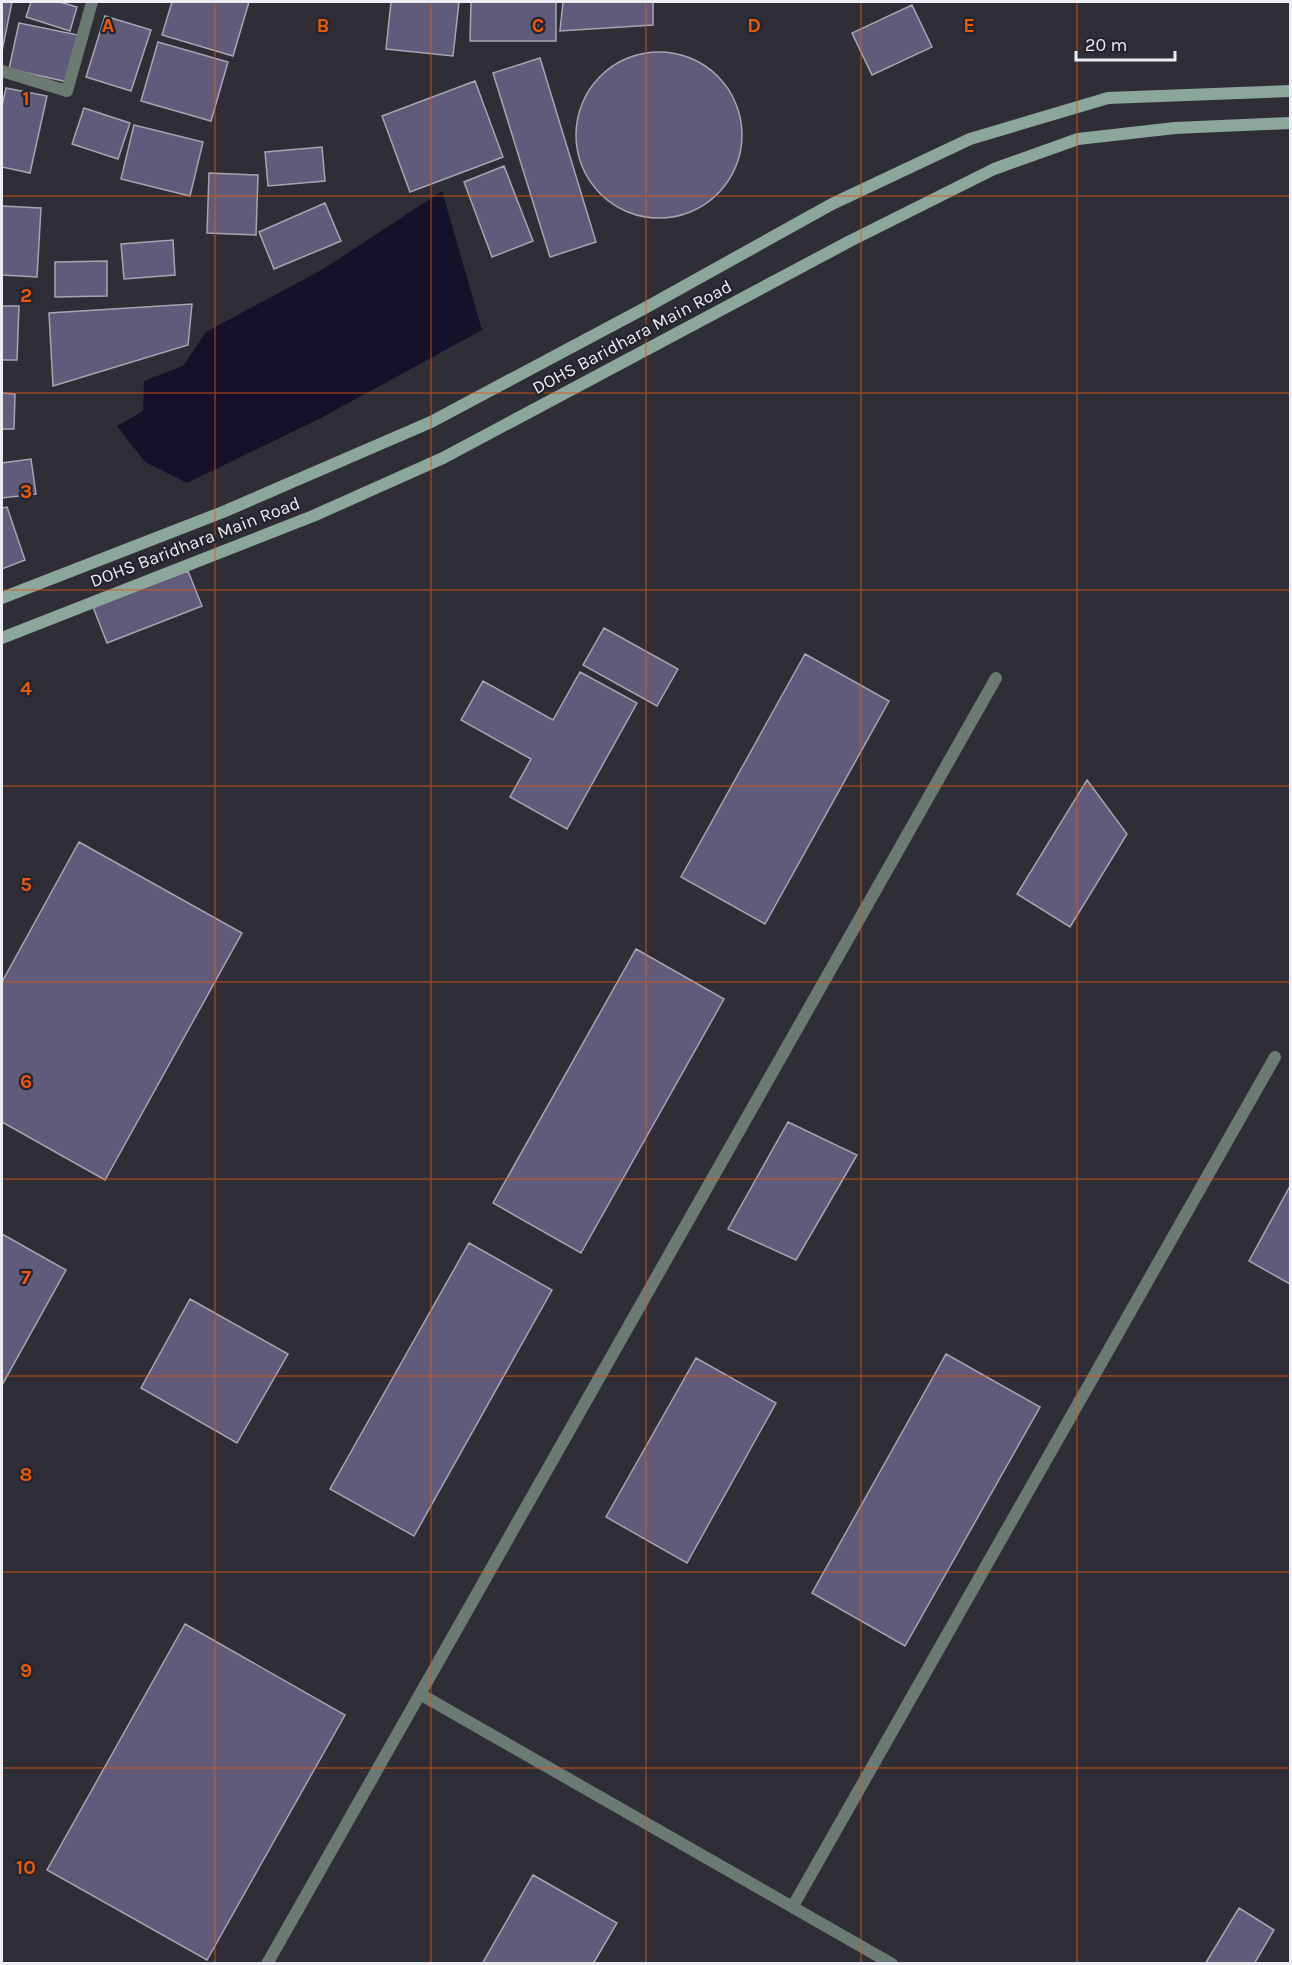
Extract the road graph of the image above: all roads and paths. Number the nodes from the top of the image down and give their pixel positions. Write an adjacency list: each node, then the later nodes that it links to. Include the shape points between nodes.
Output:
1 (92, 2): 2 (street, via 67,91)
2 (2, 71)
3 (1290, 91): 5 (street, DOHS Baridhara Main Road, via 1108,98 970,140 832,204 431,422 223,512)
4 (1290, 123): 6 (street, DOHS Baridhara Main Road, via 1174,128 1078,139 994,169 850,241 443,458 313,516)
5 (2, 598)
6 (2, 638)
7 (996, 678): 9 (street)
8 (1275, 1057): 10 (street)
9 (420, 1694): 10 (street); 11 (street)
10 (793, 1906): 12 (street)
11 (267, 1964)
12 (892, 1964)

